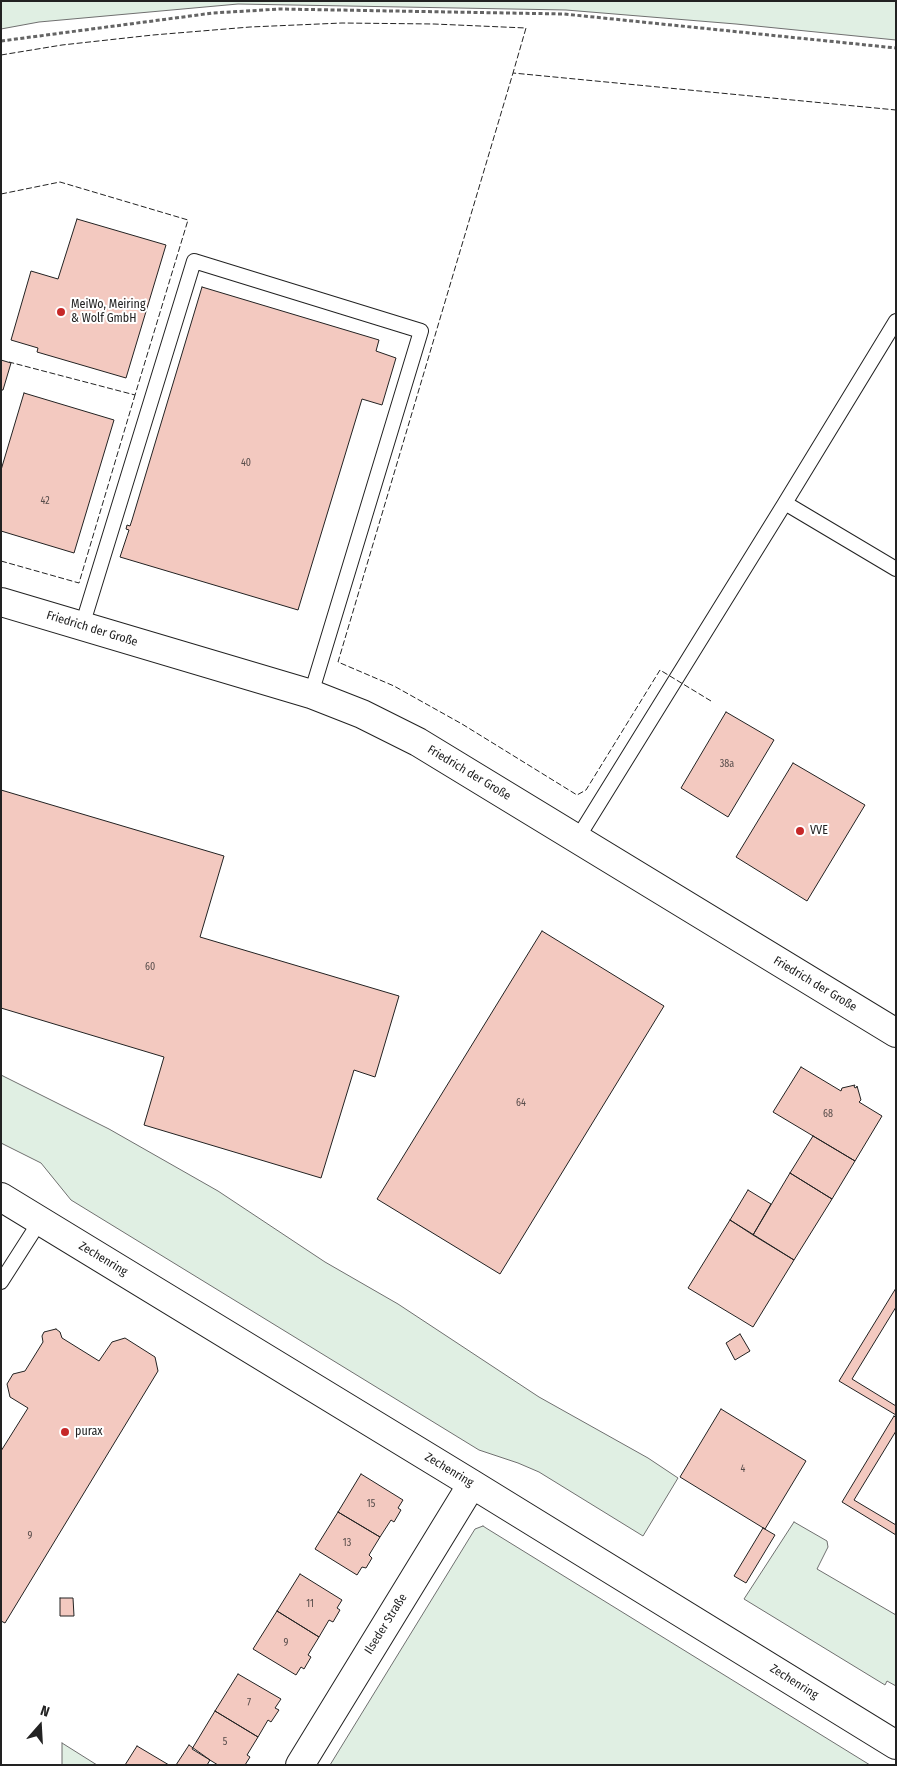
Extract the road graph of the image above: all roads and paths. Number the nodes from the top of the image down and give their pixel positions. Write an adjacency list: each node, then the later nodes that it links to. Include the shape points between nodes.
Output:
1 (1, 41): 2 (path, via 213,13 280,9 564,14)
2 (896, 48)
3 (896, 321): 4 (lane)
4 (785, 503): 5 (lane); 9 (lane)
5 (896, 569)
6 (1, 602): 7 (street, Friedrich der Große)
7 (82, 626): 8 (street, Friedrich der Große); 8 (lane, via 194,261 421,331)
8 (311, 694): 9 (street, Friedrich der Große, via 362,714 418,742)
9 (577, 839): 10 (street, Friedrich der Große)
10 (896, 1033)
11 (1, 1197): 12 (street, Zechenring)
12 (40, 1221): 13 (lane); 14 (street, Zechenring)
13 (1, 1282)
14 (472, 1484): 15 (street, Zechenring); 16 (street, Ilseder Straße)
15 (896, 1745)
16 (300, 1765)

